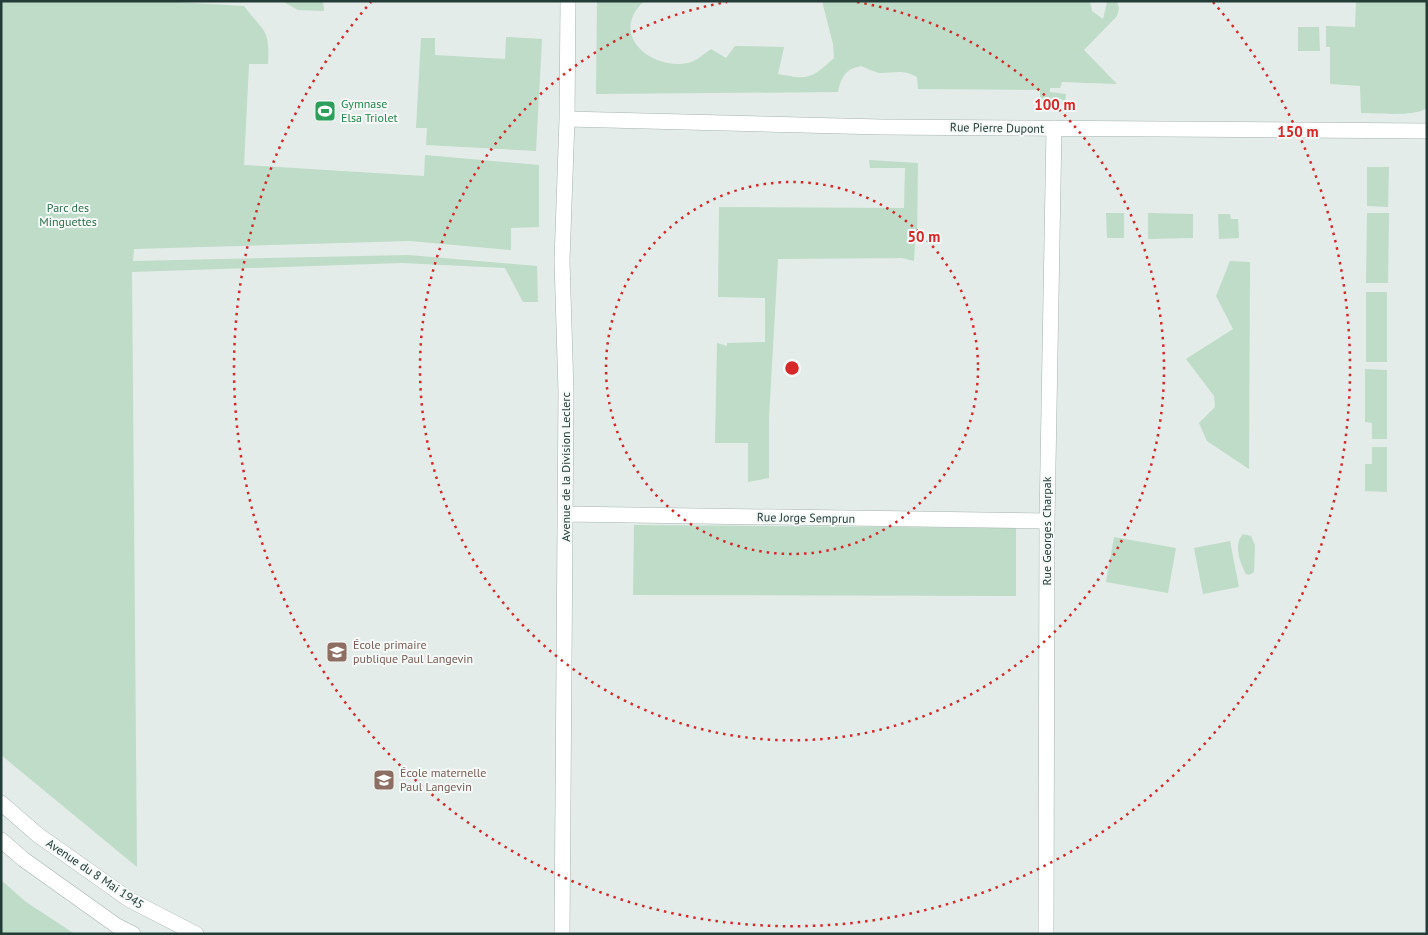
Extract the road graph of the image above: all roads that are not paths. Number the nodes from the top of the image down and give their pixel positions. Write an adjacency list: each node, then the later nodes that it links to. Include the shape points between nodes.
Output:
1 (568, 1): 2 (street, Avenue de la Division Leclerc)
2 (568, 119): 3 (street, Rue Pierre Dupont); 5 (street, Avenue de la Division Leclerc, via 562,261)
3 (1054, 128): 4 (street, Rue Pierre Dupont); 6 (street, Rue Georges Charpak)
4 (1427, 131)
5 (565, 514): 6 (street, Rue Jorge Semprun); 11 (street, Avenue de la Division Leclerc)
6 (1047, 521): 12 (street, Rue Georges Charpak)
7 (1, 803): 10 (street, Avenue du 8 Mai 1945, via 38,835 130,900)
8 (1, 840): 9 (street, via 117,926)
9 (133, 934)
10 (196, 934)
11 (562, 934)
12 (1046, 934)

